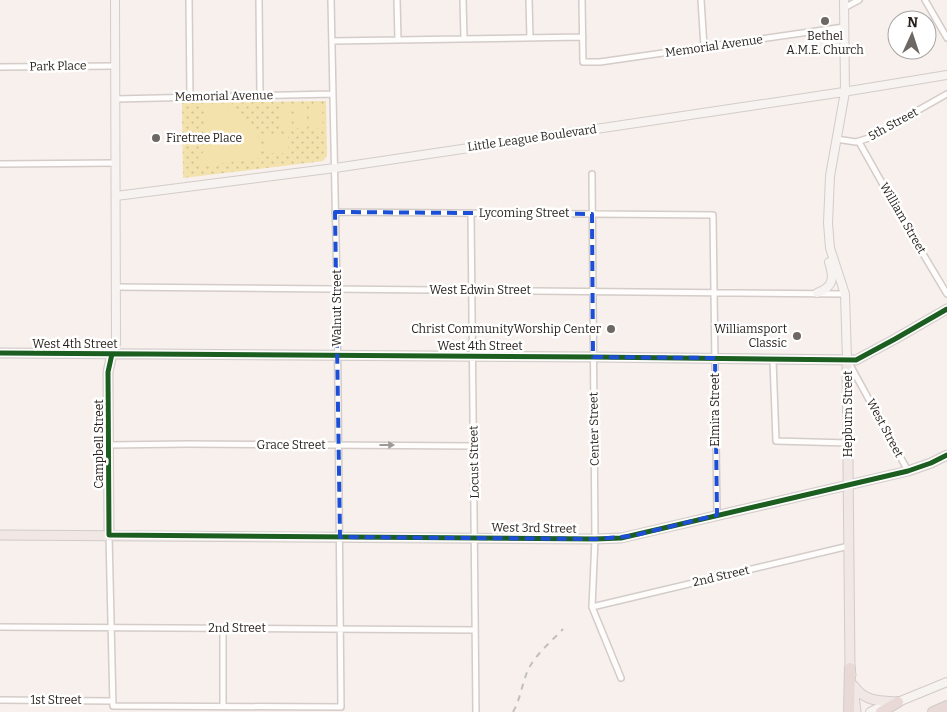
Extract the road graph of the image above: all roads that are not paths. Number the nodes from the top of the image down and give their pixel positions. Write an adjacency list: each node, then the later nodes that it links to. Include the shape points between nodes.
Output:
1 (115, 0): 21 (street, Campbell Street)
2 (189, 0): 28 (street)
3 (259, 0): 27 (street)
4 (332, 0): 19 (street, Walnut Street)
5 (397, 0): 18 (street)
6 (463, 0): 17 (street)
7 (529, 0): 15 (street)
8 (582, 0): 14 (street)
9 (701, 0): 20 (street)
10 (859, 0): 12 (street)
11 (925, 0): 16 (street)
12 (844, 4): 13 (street, Hepburn Street)
13 (844, 27): 20 (street, Memorial Avenue); 24 (street, Hepburn Street)
14 (583, 37): 15 (street); 20 (street, Memorial Avenue, via 583,62)
15 (530, 38): 17 (street)
16 (947, 38)
17 (464, 39): 18 (street)
18 (398, 40): 19 (street)
19 (332, 41): 25 (street, Walnut Street)
20 (704, 47)
21 (115, 66): 22 (street, Park Place); 29 (street, Campbell Street)
22 (0, 67)
23 (947, 75): 24 (street, Little League Boulevard)
24 (844, 92): 30 (street, Hepburn Street); 34 (street, Little League Boulevard)
25 (333, 94): 27 (street, Memorial Avenue); 34 (street, Walnut Street)
26 (947, 94): 31 (street, 5th Street)
27 (260, 95): 28 (street, Memorial Avenue)
28 (190, 97): 29 (street, Memorial Avenue)
29 (115, 99): 32 (street, Campbell Street)
30 (836, 139): 31 (street, 5th Street); 41 (street, Hepburn Street, via 828,211)
31 (859, 142): 49 (street, William Street)
32 (115, 162): 33 (street); 36 (street, Campbell Street)
33 (0, 164)
34 (334, 168): 36 (street, Little League Boulevard); 37 (street, Walnut Street)
35 (592, 174): 39 (street, Center Street)
36 (116, 196): 42 (street, Campbell Street)
37 (335, 212): 38 (street, Lycoming Street); 43 (street, Walnut Street)
38 (471, 213): 39 (street, Lycoming Street); 44 (street, Locust Street)
39 (592, 214): 40 (street, Lycoming Street); 45 (street, Center Street)
40 (713, 215): 46 (street, Elmira Street)
41 (830, 248): 47 (street, via 831,283); 48 (street, Hepburn Street)
42 (116, 287): 43 (street, West Edwin Street); 52 (street, Campbell Street, via 116,344)
43 (337, 289): 44 (street, West Edwin Street); 53 (street, Walnut Street)
44 (472, 290): 45 (street, West Edwin Street); 54 (street, Locust Street)
45 (592, 291): 46 (street, West Edwin Street); 55 (street, Center Street)
46 (714, 292): 47 (street, West Edwin Street); 56 (street, Elmira Street)
47 (817, 293): 48 (street, West Edwin Street)
48 (845, 294): 58 (street, Hepburn Street)
49 (947, 294)
50 (947, 308): 58 (main road, West 4th Street, via 864,356)
51 (0, 354): 52 (main road, West 4th Street)
52 (112, 354): 53 (main road, West 4th Street); 60 (main road, Campbell Street, via 108,372)
53 (337, 355): 54 (main road, West 4th Street); 61 (street, Walnut Street)
54 (472, 356): 55 (main road, West 4th Street); 62 (street, Locust Street)
55 (593, 357): 56 (main road, West 4th Street); 71 (street, Center Street)
56 (715, 358): 57 (main road, West 4th Street); 66 (street, Elmira Street)
57 (774, 360): 58 (main road, West 4th Street); 59 (street, via 776,441)
58 (847, 360): 59 (main road, Hepburn Street); 64 (street, West Street)
59 (848, 443): 65 (main road, Hepburn Street)
60 (108, 445): 61 (street, Grace Street); 68 (main road, Campbell Street)
61 (338, 445): 62 (street, Grace Street, one-way to 62); 69 (street, Walnut Street)
62 (474, 446): 70 (street, Locust Street)
63 (947, 455): 64 (main road, West 3rd Street)
64 (908, 470): 65 (main road, West 3rd Street)
65 (848, 484): 66 (main road, West 3rd Street); 72 (main road, Hepburn Street)
66 (717, 515): 71 (main road, West 3rd Street, via 632,536)
67 (0, 534): 68 (main road, West 3rd Street)
68 (109, 535): 69 (main road, West 3rd Street); 75 (street, Campbell Street)
69 (340, 537): 70 (main road, West 3rd Street); 77 (street, Walnut Street)
70 (475, 538): 71 (main road, West 3rd Street); 78 (street, Locust Street)
71 (595, 539): 73 (street, Center Street)
72 (849, 546): 73 (street, 2nd Street); 79 (main road, Hepburn Street)
73 (592, 607): 80 (street, Center Street)
74 (0, 627): 75 (street, 2nd Street)
75 (110, 627): 76 (street, 2nd Street); 85 (street, Campbell Street)
76 (223, 628): 77 (street, 2nd Street); 86 (street)
77 (340, 629): 78 (street, 2nd Street); 88 (street, Walnut Street)
78 (475, 630): 89 (street, Locust Street)
79 (850, 668): 82 (main road, Hepburn Street); 90 (highway)
80 (621, 678)
81 (947, 682): 84 (street)
82 (853, 685): 84 (main road, via 871,700); 91 (main road, Hepburn Street)
83 (0, 700): 85 (street, 1st Street)
84 (898, 702): 92 (street); 93 (highway)
85 (113, 704): 86 (street, 1st Street)
86 (223, 706): 88 (street, 1st Street)
87 (947, 706): 94 (highway)
88 (341, 707)
89 (476, 712)
90 (848, 712)
91 (856, 712)
92 (870, 712)
93 (881, 712)
94 (933, 712)

